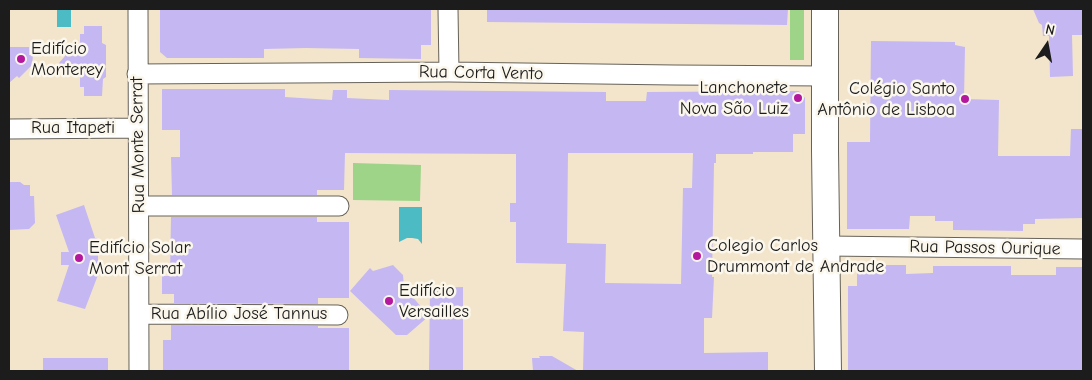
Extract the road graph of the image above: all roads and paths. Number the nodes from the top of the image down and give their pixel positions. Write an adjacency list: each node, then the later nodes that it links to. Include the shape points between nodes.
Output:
1 (138, 9): 5 (street, Rua Monte Serrat)
2 (448, 9): 4 (street)
3 (825, 9): 6 (street)
4 (450, 72): 5 (street, Rua Corta Vento); 6 (street, Rua Corta Vento)
5 (137, 74): 7 (street, Rua Monte Serrat)
6 (825, 76): 11 (street)
7 (138, 128): 8 (street, Rua Itapeti); 9 (street, Rua Monte Serrat)
8 (9, 129)
9 (139, 206): 10 (street); 13 (street, Rua Monte Serrat)
10 (339, 206)
11 (827, 246): 12 (street, Rua Passos Ourique); 16 (street)
12 (1083, 249)
13 (139, 314): 14 (street, Rua Abílio José Tannus); 15 (street, Rua Monte Serrat)
14 (338, 315)
15 (139, 371)
16 (828, 371)

